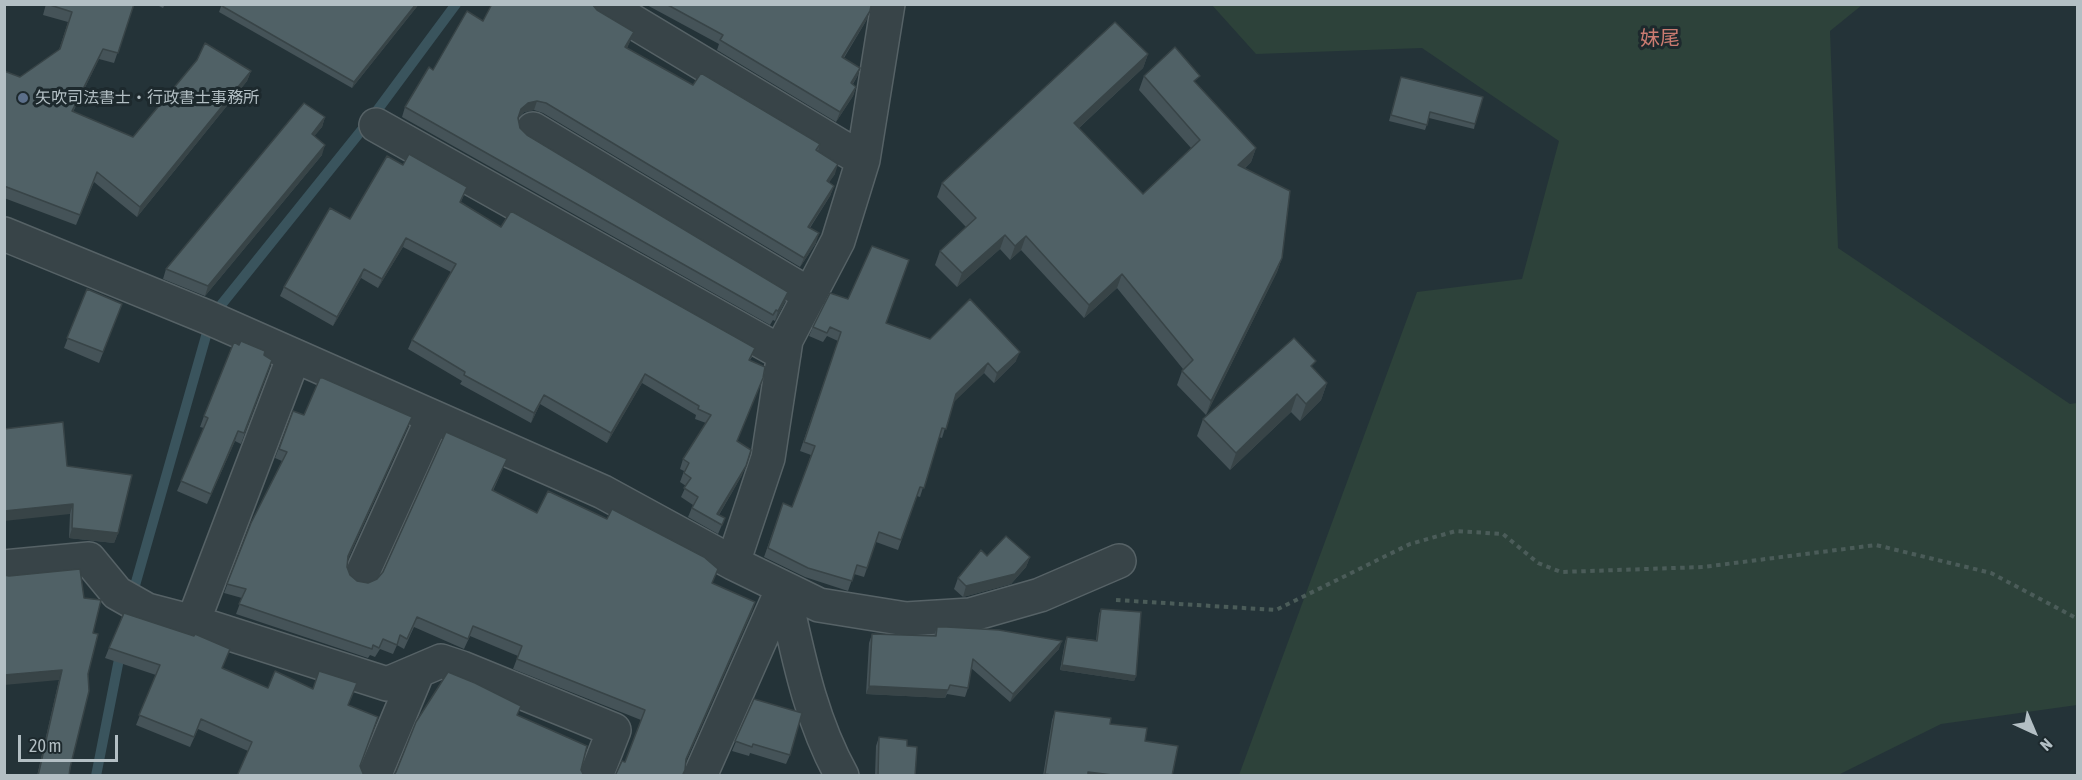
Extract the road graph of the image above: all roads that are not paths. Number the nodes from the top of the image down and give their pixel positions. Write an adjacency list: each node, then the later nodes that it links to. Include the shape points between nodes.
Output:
1 (604, 4): 5 (street)
2 (888, 4): 5 (street)
3 (376, 125): 8 (street)
4 (533, 129): 7 (street)
5 (863, 160): 7 (street, via 838,242)
6 (4, 234): 9 (street)
7 (810, 295): 8 (street, via 786,340)
8 (784, 354): 12 (street, via 768,458)
9 (294, 356): 10 (street); 16 (street)
10 (433, 417): 12 (street, via 603,492); 14 (street)
11 (1119, 561): 15 (street, via 1040,595 970,615 906,619 819,605)
12 (733, 563): 15 (street)
13 (4, 567): 16 (street, via 89,559 130,601)
14 (362, 574)
15 (783, 588): 20 (street); 21 (street, via 809,701)
16 (193, 622): 17 (street, via 387,684)
17 (418, 671): 18 (street); 19 (street, via 441,661 614,730)
18 (375, 774)
19 (596, 776)
20 (700, 776)
21 (842, 776)

